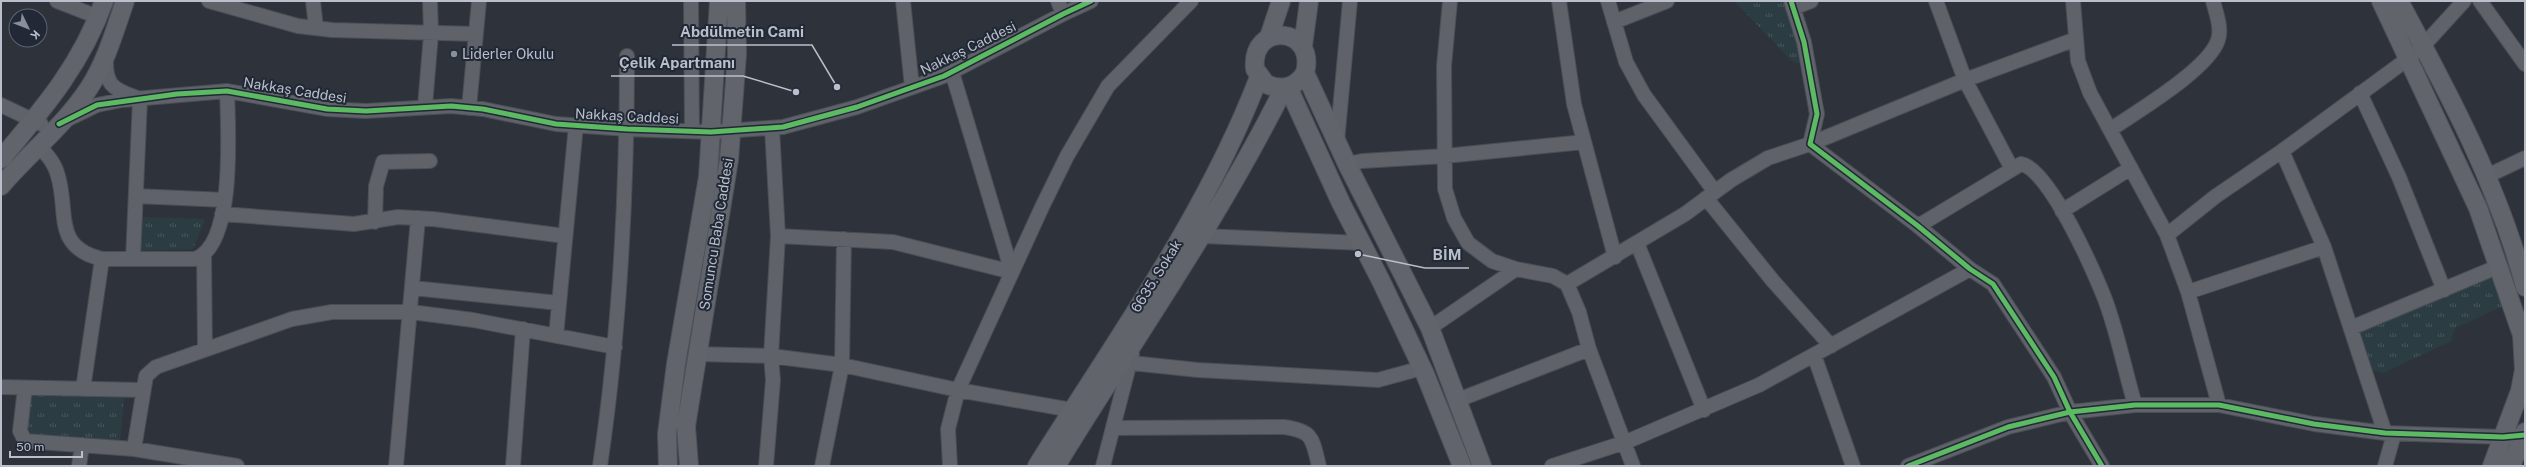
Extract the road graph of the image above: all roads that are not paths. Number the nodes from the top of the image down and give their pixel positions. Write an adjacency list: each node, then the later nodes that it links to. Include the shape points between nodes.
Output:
1 (57, 1): 31 (street)
2 (125, 1): 40 (main road)
3 (209, 1): 29 (street)
4 (313, 1): 33 (street)
5 (430, 1): 34 (street)
6 (480, 1): 35 (street)
7 (691, 1): 63 (street)
8 (719, 1): 65 (main road, Somuncu Baba Caddesi)
9 (736, 1): 64 (main road, Somuncu Baba Caddesi, via 737,54)
10 (903, 1): 50 (street)
11 (1091, 1): 30 (street, Nakkaş Caddesi)
12 (1191, 1): 103 (street, via 1108,86 1067,156)
13 (1281, 1): 36 (main road)
14 (1309, 1): 38 (main road)
15 (1350, 1): 67 (street)
16 (1450, 1): 71 (street, via 1444,66)
17 (1559, 1): 66 (street, via 1574,104)
18 (1608, 1): 32 (street)
19 (1667, 1): 32 (street)
20 (1811, 1): 28 (street)
21 (1936, 1): 48 (street)
22 (2073, 1): 37 (street)
23 (2215, 1): 62 (street, via 2218,40 2208,56 2188,75)
24 (2380, 1): 42 (main road)
25 (2399, 1): 39 (main road)
26 (2464, 1): 39 (street)
27 (2480, 1): 43 (street)
28 (1792, 4): 68 (street, via 1804,42 1817,114)
29 (254, 7): 33 (street, via 298,26)
30 (1060, 7): 45 (street, Nakkaş Caddesi)
31 (101, 9): 44 (main road)
32 (1614, 22): 80 (street, via 1626,62 1644,95)
33 (316, 28): 34 (street)
34 (431, 34): 35 (street); 56 (street)
35 (476, 34): 57 (street)
36 (1269, 37): 38 (main road, via 1287,35); 47 (main road, via 1261,43 1254,60)
37 (2076, 39): 48 (street); 62 (street, via 2078,61 2090,93)
38 (1302, 46): 46 (main road, via 1308,63)
39 (2423, 46): 42 (street); 78 (main road, via 2468,136)
40 (106, 56): 49 (main road); 54 (street, via 105,72 111,84 119,92)
41 (627, 56): 61 (street)
42 (2409, 58): 53 (street); 100 (main road, via 2478,208)
43 (2525, 64)
44 (74, 65): 49 (main road, via 84,61 93,66); 58 (main road, via 45,107)
45 (952, 72): 50 (street, Nakkaş Caddesi); 103 (street)
46 (1305, 72): 51 (main road, via 1300,80); 67 (main road)
47 (1259, 78): 51 (main road, via 1266,84); 134 (main road, 6635. Sokak, via 1236,136 1192,218)
48 (1965, 80): 68 (street); 77 (street)
49 (92, 81): 58 (main road, via 74,107)
50 (912, 87): 60 (street, Nakkaş Caddesi, via 857,107)
51 (1286, 88): 91 (main road, 6635. Sokak); 93 (main road)
52 (227, 91): 54 (street, Nakkaş Caddesi); 56 (street, Nakkaş Caddesi, via 327,109 366,111); 82 (street, via 229,167)
53 (2360, 93): 70 (street); 107 (street, via 2399,177)
54 (140, 99): 58 (street, Nakkaş Caddesi, via 97,105); 81 (street)
55 (1, 105): 58 (street)
56 (425, 106): 57 (street, Nakkaş Caddesi)
57 (469, 108): 59 (street, Nakkaş Caddesi, via 556,124)
58 (47, 124): 69 (main road); 73 (main road)
59 (576, 125): 61 (street, Nakkaş Caddesi); 89 (street)
60 (772, 128): 64 (street, Nakkaş Caddesi); 90 (street)
61 (627, 129): 63 (street, Nakkaş Caddesi); 117 (street)
62 (2110, 130): 76 (street)
63 (692, 131): 65 (street, Nakkaş Caddesi)
64 (731, 131): 65 (street, Nakkaş Caddesi); 120 (main road, Somuncu Baba Caddesi, via 729,160)
65 (711, 132): 149 (main road, Somuncu Baba Caddesi, via 708,177 668,426)
66 (1584, 142): 71 (street); 97 (street)
67 (1337, 143): 75 (main road)
68 (1810, 144): 80 (street, via 1768,158); 87 (street)
69 (38, 145): 79 (main road); 98 (street, via 53,161 59,176 67,235 88,255)
70 (2282, 151): 88 (street, via 2216,196); 95 (street)
71 (1445, 156): 75 (street); 101 (street, via 1445,189 1454,218 1468,243 1492,262)
72 (2525, 158): 78 (street)
73 (1, 159)
74 (430, 161): 86 (street, via 383,162 376,186)
75 (1347, 164): 111 (main road)
76 (2131, 168): 83 (street); 88 (street)
77 (2012, 169): 83 (street, via 2021,164 2032,169 2049,189); 87 (street)
78 (2485, 177): 105 (main road, via 2515,248)
79 (1, 186)
80 (1711, 195): 94 (street); 116 (street, via 1773,281)
81 (136, 196): 82 (street); 99 (street)
82 (225, 200): 84 (street)
83 (2062, 211): 132 (street, via 2080,242 2106,302)
84 (222, 214): 86 (street, via 354,224); 96 (street, via 212,246)
85 (418, 218): 86 (street, via 398,217); 89 (street); 106 (street)
86 (375, 222)
87 (1918, 226): 102 (street)
88 (2167, 235): 108 (street)
89 (565, 236): 109 (street)
90 (778, 236): 92 (street); 122 (street)
91 (1203, 236): 93 (street); 115 (main road, 6635. Sokak)
92 (844, 239): 103 (street, via 894,242); 124 (street)
93 (1362, 243): 125 (main road)
94 (1637, 243): 97 (street); 135 (street)
95 (2324, 247): 108 (street); 112 (street)
96 (204, 256): 99 (street, via 195,259); 118 (street)
97 (1615, 257): 104 (street)
98 (102, 259): 99 (street); 128 (street)
99 (133, 259)
100 (2498, 266): 107 (street); 140 (main road, via 2522,335 2524,370 2520,391)
101 (1516, 269): 104 (street, via 1553,276); 111 (street)
102 (1970, 270): 116 (street); 136 (street, via 1993,284 2054,377)
103 (1012, 272): 130 (street)
104 (1568, 284): 119 (street)
105 (2525, 287)
106 (413, 288): 109 (street); 110 (street)
107 (2444, 290): 112 (street)
108 (2188, 292): 133 (street)
109 (559, 303): 114 (street)
110 (411, 312): 113 (street); 118 (street, via 332,312 292,319); 146 (street)
111 (1430, 328): 131 (main road)
112 (2351, 328): 138 (street)
113 (523, 329): 114 (street); 147 (street)
114 (556, 336): 117 (street)
115 (1133, 342): 123 (street); 155 (main road, 6635. Sokak)
116 (1831, 346): 121 (street)
117 (615, 347): 148 (street)
118 (205, 349): 129 (street, via 156,367 146,376)
119 (1589, 349): 131 (street); 141 (street)
120 (697, 354): 122 (street); 150 (main road, Somuncu Baba Caddesi, via 686,426)
121 (1814, 355): 135 (street, via 1759,385); 162 (street)
122 (770, 356): 124 (street); 151 (street, via 773,380)
123 (1131, 363): 125 (street, via 1198,370 1378,380); 137 (street)
124 (842, 365): 130 (street); 152 (street)
125 (1422, 368): 158 (main road)
126 (1, 387): 127 (street)
127 (25, 388): 128 (street); 142 (street, via 20,431 25,442)
128 (83, 389): 129 (street)
129 (142, 390): 143 (street)
130 (958, 390): 134 (street); 153 (street, via 948,429)
131 (1458, 400): 159 (main road)
132 (2135, 405): 133 (street); 136 (street)
133 (2219, 405): 138 (street, via 2314,424)
134 (1072, 410): 154 (main road, 6635. Sokak)
135 (1704, 410): 141 (street)
136 (2070, 412): 163 (street, via 2008,427); 164 (street)
137 (1113, 428): 156 (street); 157 (street, via 1301,429 1308,433 1312,440)
138 (2390, 433): 140 (street); 165 (street)
139 (2524, 434): 140 (street); 167 (main road)
140 (2503, 437): 166 (main road)
141 (1626, 442): 160 (street); 161 (street)
142 (82, 445): 143 (street); 144 (street)
143 (134, 449): 145 (street)
144 (79, 466)
145 (237, 466)
146 (396, 466)
147 (513, 466)
148 (600, 466)
149 (668, 466)
150 (689, 466)
151 (766, 466)
152 (822, 466)
153 (950, 466)
154 (1037, 466)
155 (1056, 466)
156 (1103, 466)
157 (1319, 466)
158 (1462, 466)
159 (1482, 466)
160 (1552, 466)
161 (1633, 466)
162 (1853, 466)
163 (1908, 466)
164 (2102, 466)
165 (2385, 466)
166 (2492, 466)
167 (2511, 466)

